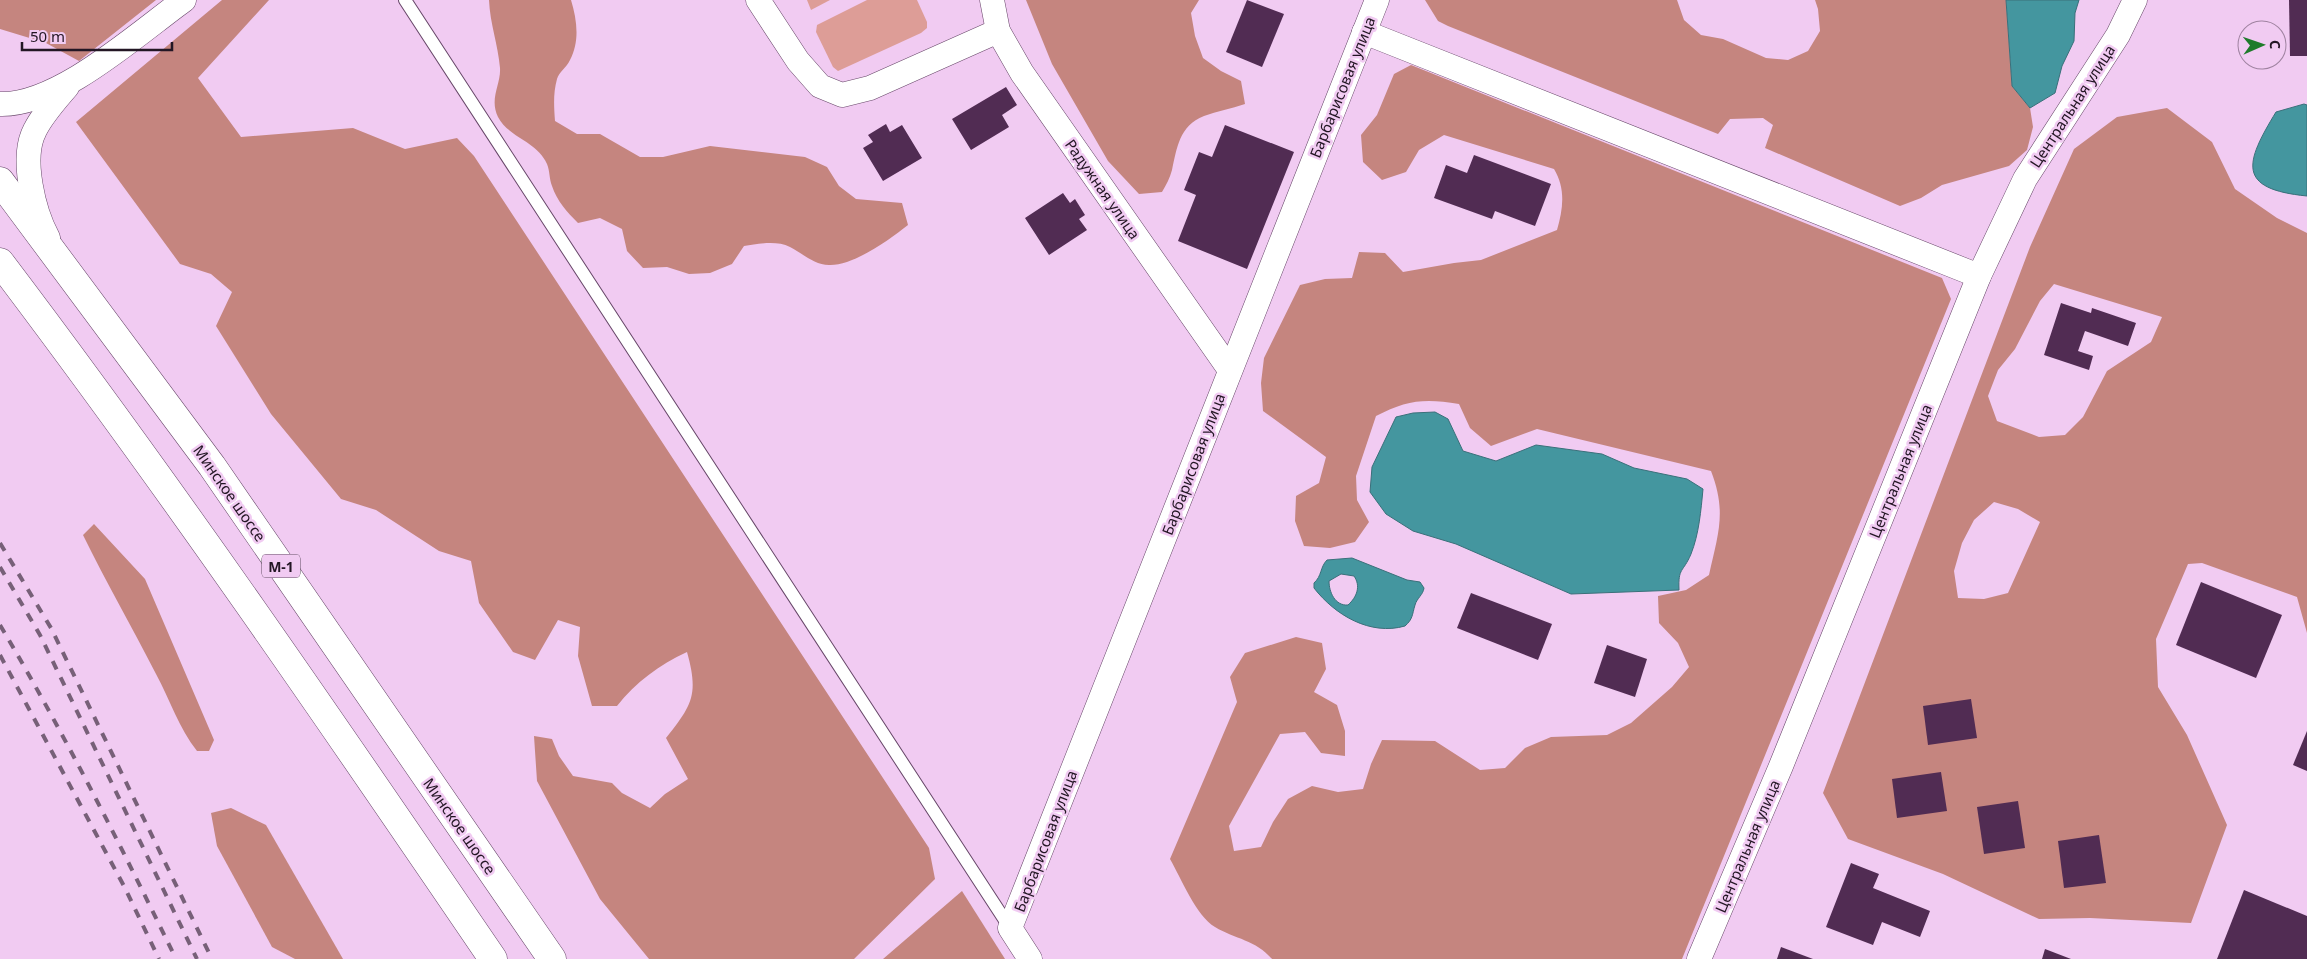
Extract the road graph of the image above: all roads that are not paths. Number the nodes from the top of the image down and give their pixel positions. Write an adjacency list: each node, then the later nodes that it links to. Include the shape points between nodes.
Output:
1 (184, 0): 9 (street)
2 (405, 0): 16 (lane)
3 (758, 0): 7 (street, via 814,80 842,95 870,88)
4 (992, 0): 7 (street, Радужная улица)
5 (1377, 0): 8 (street, Барбарисовая улица)
6 (2135, 0): 14 (street, Центральная улица, via 2118,35 2025,179)
7 (998, 31): 15 (street, Радужная улица, via 1022,73)
8 (1364, 32): 14 (street); 15 (street, Барбарисовая улица)
9 (71, 83): 10 (street, via 27,102); 13 (street, via 34,131 29,148 33,196 45,233)
10 (0, 104)
11 (0, 181): 13 (highway, Минское шоссе / М-1)
12 (0, 262): 17 (highway, via 172,496)
13 (63, 266): 18 (highway, Минское шоссе / М-1, via 212,466)
14 (1979, 276): 20 (street, Центральная улица, via 1781,766)
15 (1230, 370): 16 (street, Барбарисовая улица)
16 (1010, 928): 19 (street)
17 (493, 959)
18 (552, 959)
19 (1030, 959)
20 (1699, 959)

